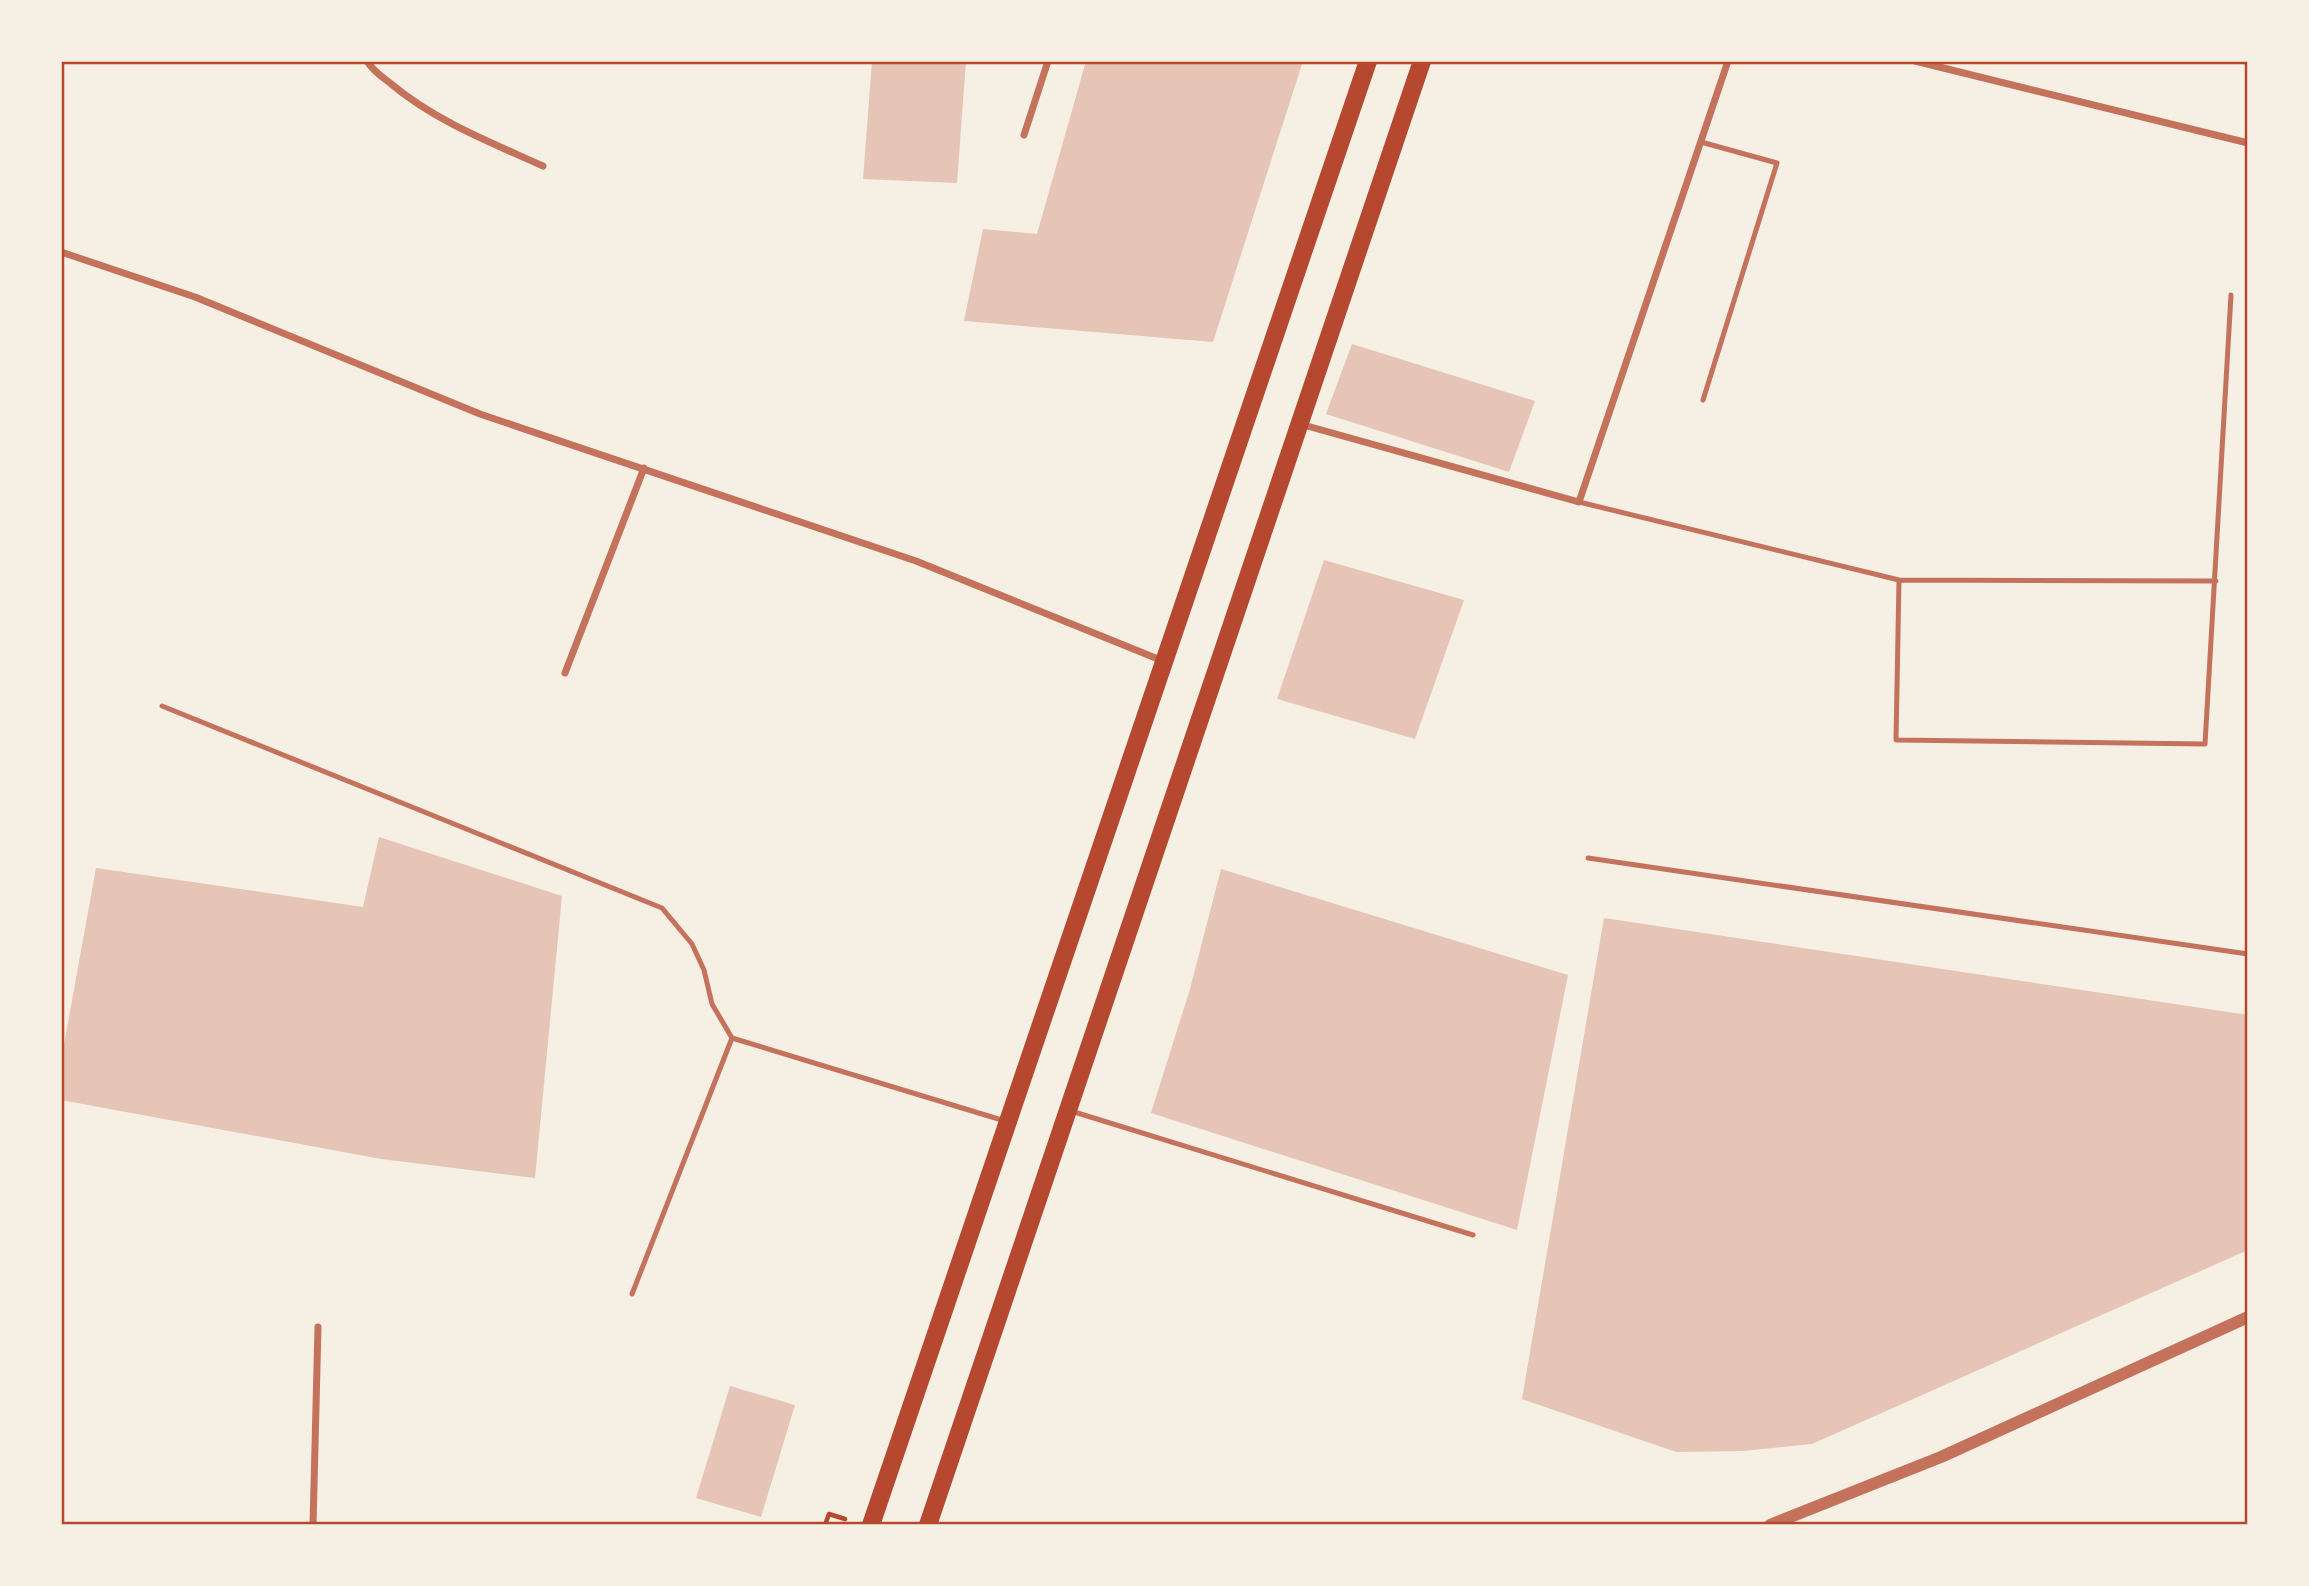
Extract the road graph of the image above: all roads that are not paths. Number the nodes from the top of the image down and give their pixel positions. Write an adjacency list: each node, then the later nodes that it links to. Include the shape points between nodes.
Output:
1 (367, 61): 10 (street, via 424,108)
2 (1048, 61): 7 (street)
3 (1368, 61): 19 (main road)
4 (1422, 61): 14 (main road)
5 (1728, 61): 8 (street)
6 (1915, 61): 9 (street)
7 (1024, 135)
8 (1701, 142): 13 (lane, via 1777,163); 16 (street)
9 (2248, 143)
10 (542, 166)
11 (61, 253): 15 (street, via 195,297 480,414)
12 (2231, 295): 18 (lane)
13 (1703, 400)
14 (1300, 424): 16 (street); 25 (main road)
15 (644, 468): 19 (street, via 916,561); 20 (street)
16 (1578, 502): 17 (lane)
17 (1899, 580): 18 (lane); 18 (lane, via 1896,740 2205,744)
18 (2216, 581)
19 (1164, 662): 26 (main road)
20 (565, 673)
21 (162, 706): 24 (lane, via 662,908 692,944 705,970 712,1004)
22 (1588, 858): 23 (lane)
23 (2248, 954)
24 (732, 1038): 26 (lane); 28 (lane)
25 (1068, 1111): 27 (lane); 33 (main road)
26 (1008, 1121): 32 (main road)
27 (1473, 1235)
28 (632, 1294)
29 (2248, 1317): 34 (street, via 1941,1457)
30 (318, 1326): 31 (street)
31 (313, 1525)
32 (871, 1525)
33 (928, 1525)
34 (1770, 1525)

